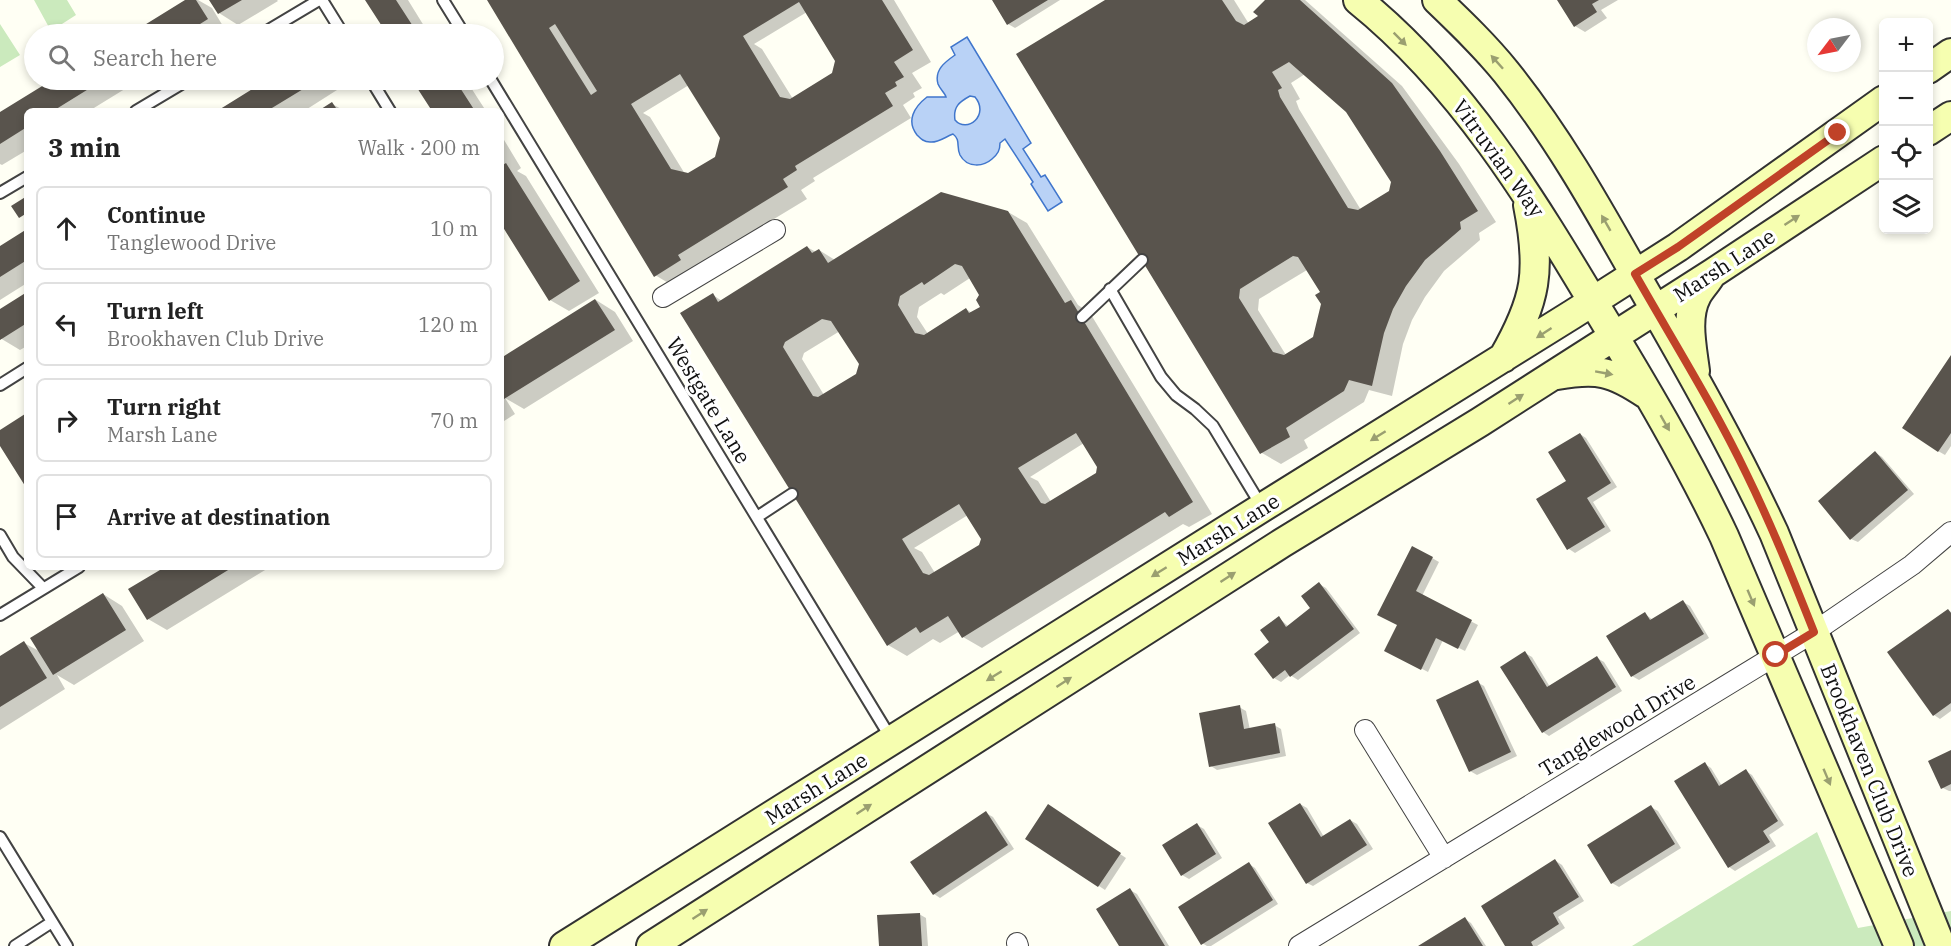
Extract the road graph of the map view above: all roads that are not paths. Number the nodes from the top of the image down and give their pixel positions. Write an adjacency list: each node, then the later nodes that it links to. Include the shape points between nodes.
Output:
1 (321, 0): 5 (lane); 6 (lane)
2 (443, 0): 7 (lane)
3 (1358, 0): 20 (main road, Vitruvian Way, one-way to 20, via 1442,80)
4 (1437, 0): 25 (main road, one-way to 4, via 1548,129 1506,71)
5 (279, 24)
6 (337, 24)
7 (458, 24)
8 (1951, 53): 9 (main road)
9 (1933, 66)
10 (171, 90): 14 (lane)
11 (377, 90): 15 (lane)
12 (497, 90): 40 (lane, Westgate Lane)
13 (1879, 104): 25 (main road, Marsh Lane)
14 (141, 108)
15 (388, 108)
16 (1951, 116): 17 (main road)
17 (1933, 127)
18 (1879, 163): 24 (main road, Marsh Lane, one-way to 18)
19 (24, 179): 21 (lane)
20 (1525, 191): 28 (main road, Vitruvian Way); 32 (main road, via 1534,233 1536,273 1526,311)
21 (0, 193)
22 (775, 230): 27 (street)
23 (1142, 260): 26 (lane)
24 (1713, 273): 29 (main road, Marsh Lane); 35 (main road, via 1692,308)
25 (1635, 274): 28 (main road, Marsh Lane); 29 (main road, Brookhaven Club Drive)
26 (1110, 289): 30 (lane); 39 (lane, via 1161,377 1213,426)
27 (663, 297)
28 (1593, 301): 31 (main road, Vitruvian Way); 32 (main road, Marsh Lane, one-way to 32)
29 (1656, 310): 31 (main road, Marsh Lane); 35 (main road, Brookhaven Club Drive)
30 (1082, 317)
31 (1614, 336): 34 (main road, Marsh Lane); 37 (main road, Brookhaven Club Drive)
32 (1501, 361): 39 (main road, Marsh Lane, one-way to 39)
33 (24, 370): 36 (lane)
34 (1552, 375): 37 (main road, one-way to 37, via 1581,371 1616,375); 43 (main road, Marsh Lane, one-way to 34)
35 (1697, 382): 49 (main road, Brookhaven Club Drive, via 1774,533)
36 (0, 385)
37 (1650, 397): 50 (main road, Brookhaven Club Drive, one-way to 50, via 1697,479)
38 (792, 494): 40 (lane)
39 (1263, 507): 43 (main road); 52 (main road, Marsh Lane, one-way to 52)
40 (757, 517): 52 (lane, Westgate Lane)
41 (1951, 532): 49 (street, Tanglewood Drive, via 1912,565)
42 (0, 535): 44 (lane)
43 (1282, 543): 53 (main road, Marsh Lane, one-way to 43)
44 (24, 568)
45 (26, 570): 47 (lane)
46 (74, 570): 47 (lane)
47 (44, 588): 48 (lane)
48 (0, 615)
49 (1814, 632): 50 (street, Tanglewood Drive); 64 (main road, Brookhaven Club Drive)
50 (1776, 655): 55 (street, Tanglewood Drive); 63 (main road, Brookhaven Club Drive, one-way to 63)
51 (1365, 730): 55 (street)
52 (892, 740): 53 (main road); 57 (main road, Marsh Lane)
53 (915, 776): 61 (main road, Marsh Lane, one-way to 53)
54 (0, 837): 56 (lane)
55 (1444, 858): 62 (street, Tanglewood Drive)
56 (52, 922): 58 (lane); 59 (lane)
57 (604, 935): 60 (main road, Marsh Lane)
58 (15, 946)
59 (67, 946)
60 (564, 946)
61 (651, 946)
62 (1299, 946)
63 (1899, 946)
64 (1941, 946)

